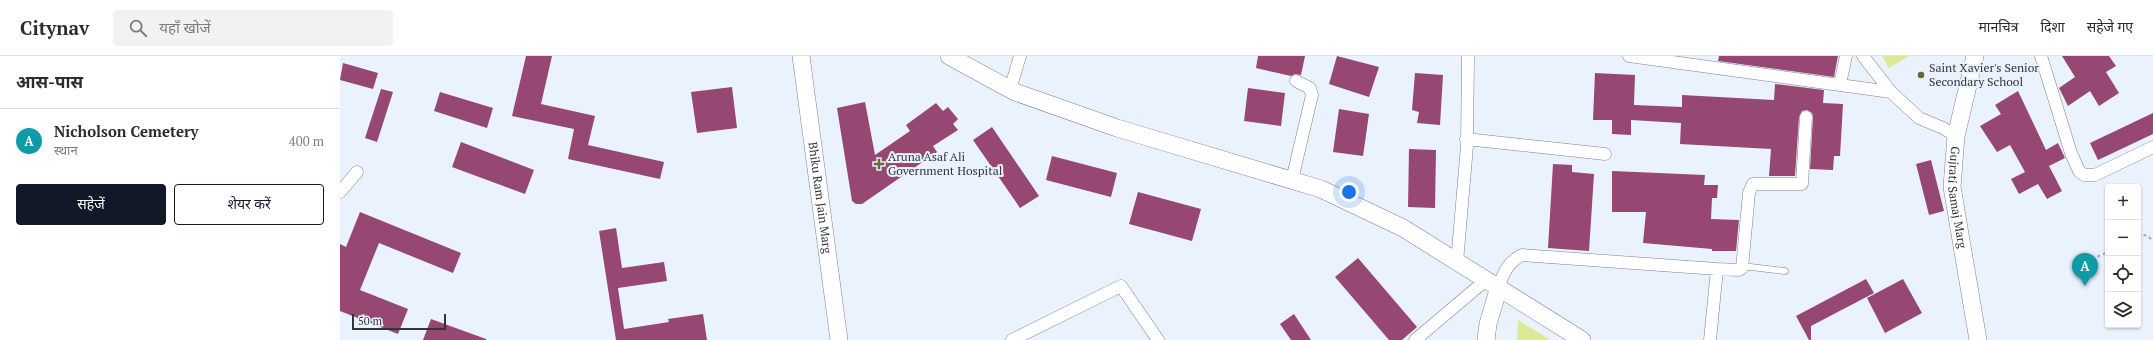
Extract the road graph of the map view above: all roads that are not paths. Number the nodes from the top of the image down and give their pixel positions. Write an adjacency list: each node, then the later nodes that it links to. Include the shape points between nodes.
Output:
1 (801, 56): 28 (street, Bhiku Ram Jain Marg)
2 (949, 56): 13 (street)
3 (1020, 56): 13 (street)
4 (1468, 56): 17 (street)
5 (1629, 56): 10 (street)
6 (1846, 56): 12 (street)
7 (1863, 56): 14 (street)
8 (1975, 56): 16 (street, Gujrati Samaj Marg)
9 (2041, 56): 18 (street, via 2071,153 2084,175 2095,175)
10 (1708, 61): 12 (street)
11 (1296, 81): 21 (street, via 1310,88 1312,95)
12 (1840, 84): 14 (street)
13 (1010, 90): 21 (street, via 1117,128)
14 (1891, 92): 16 (street, via 1924,122 1943,128)
15 (1806, 117): 24 (street, via 1802,184 1753,184 1749,193)
16 (1956, 136): 35 (street, Gujrati Samaj Marg, via 1952,187)
17 (1466, 139): 19 (street); 23 (street)
18 (2153, 147)
19 (1605, 154)
20 (357, 172): 22 (street)
21 (1292, 180): 23 (street, via 1321,189 1403,228)
22 (340, 192)
23 (1457, 262): 27 (street)
24 (1742, 266): 25 (street, via 1739,270); 26 (lane)
25 (1717, 269): 27 (street, via 1522,255 1515,259); 34 (street)
26 (1785, 271)
27 (1493, 284): 31 (street); 32 (street); 33 (street)
28 (839, 340)
29 (1012, 340): 30 (street, via 1120,286)
30 (1158, 340)
31 (1415, 340)
32 (1486, 340)
33 (1582, 340)
34 (1710, 340)
35 (1978, 340)

